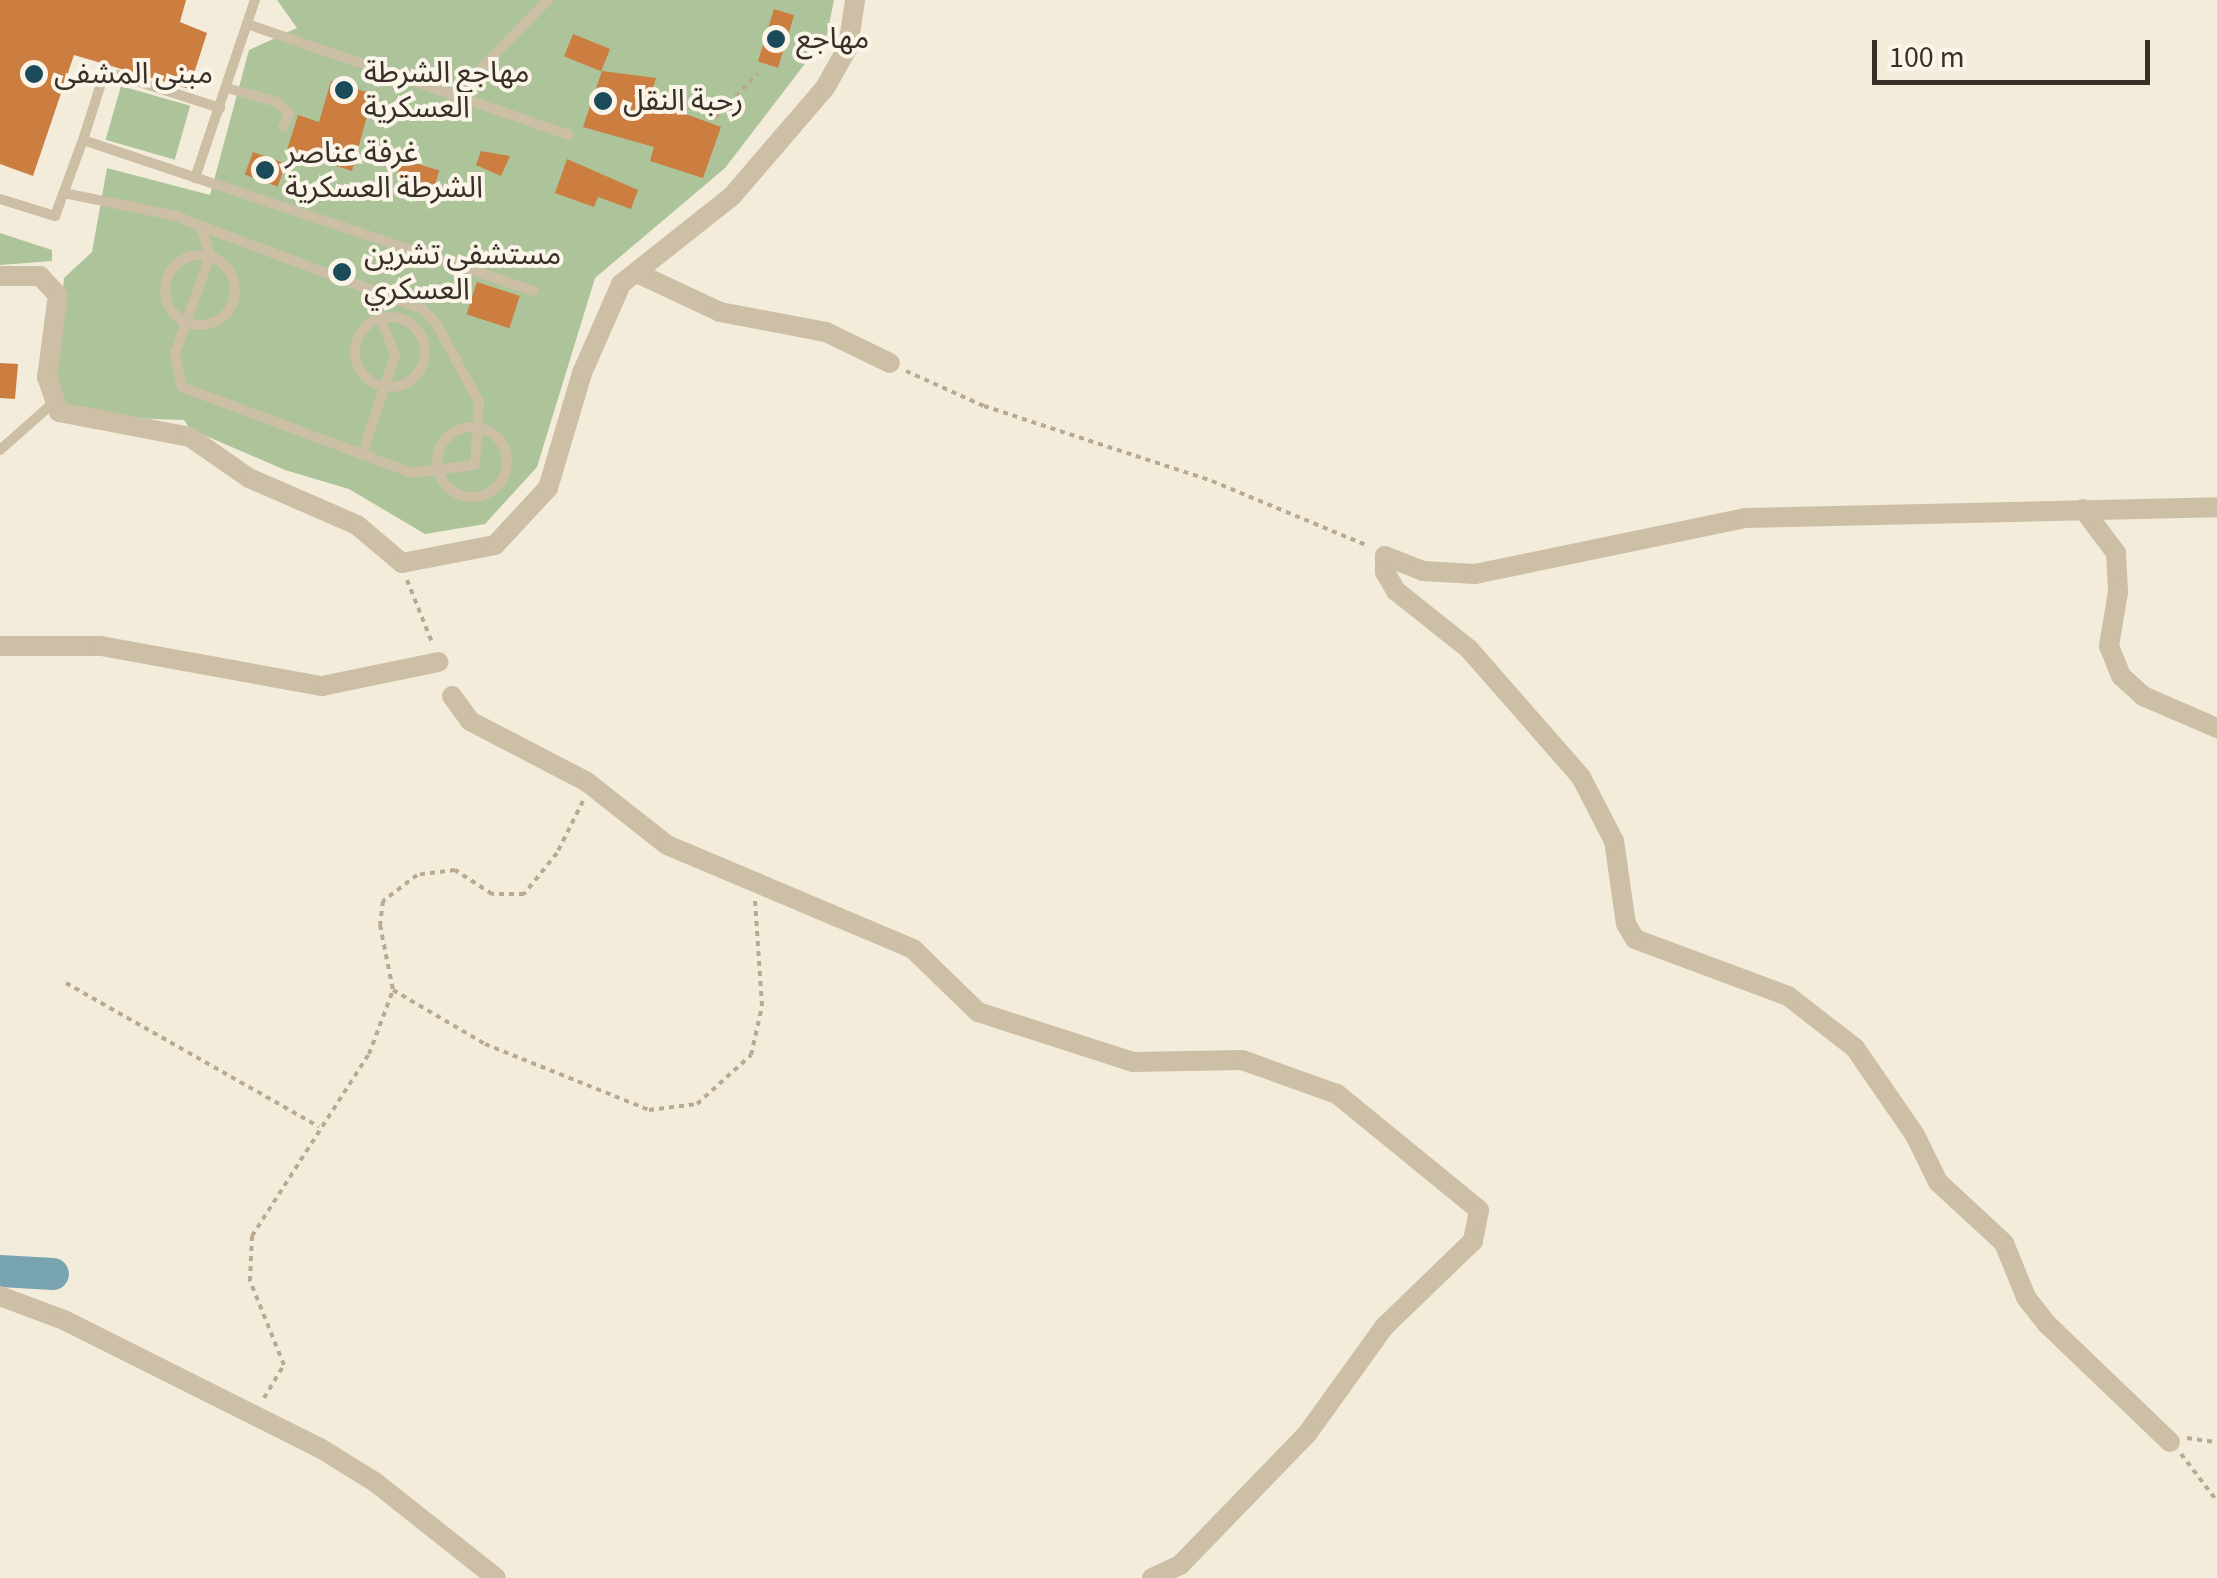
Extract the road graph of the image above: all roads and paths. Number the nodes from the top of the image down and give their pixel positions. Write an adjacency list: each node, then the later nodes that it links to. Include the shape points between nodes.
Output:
1 (255, 0): 4 (lane)
2 (548, 0): 7 (lane)
3 (855, 0): 18 (street, via 848,47 824,88 732,196)
4 (250, 25): 6 (lane); 7 (lane)
5 (758, 73): 9 (path)
6 (227, 88): 8 (lane); 10 (lane, via 276,102 289,113)
7 (454, 96): 11 (lane)
8 (220, 108): 12 (lane, via 106,71); 13 (lane)
9 (715, 118)
10 (282, 127)
11 (568, 136)
12 (83, 140): 13 (lane); 14 (lane)
13 (195, 178): 21 (lane)
14 (64, 192): 15 (lane, via 55,216); 16 (lane)
15 (0, 199)
16 (201, 226): 17 (lane); 20 (lane)
17 (210, 256): 23 (lane); 23 (lane, via 192,256 166,280 174,314); 23 (lane, via 234,282 234,301 208,325)
18 (639, 274): 24 (street, via 720,312 826,332); 34 (street, via 620,284 611,300 548,488 494,545)
19 (0, 276): 26 (street, via 40,276 58,295 47,377)
20 (369, 290): 22 (lane); 27 (lane, via 422,310 436,323 474,388)
21 (533, 291)
22 (384, 318): 25 (lane, via 395,355); 25 (lane, via 366,326 356,360 364,377); 25 (lane, via 416,328 425,345 415,378)
23 (188, 323): 29 (lane, via 175,353 182,386)
24 (890, 363): 33 (path, via 984,406 1228,487)
25 (384, 386): 29 (lane)
26 (52, 404): 28 (lane); 34 (street, via 78,420 190,437 249,478 356,525)
27 (479, 428): 30 (lane, via 458,429 444,440); 30 (lane, via 475,465); 30 (lane, via 505,448 500,484 467,497 450,490)
28 (0, 450)
29 (362, 455): 30 (lane, via 412,473)
30 (438, 470)
31 (2217, 507): 32 (street)
32 (2082, 509): 33 (street, via 1746,518 1476,574 1423,571); 38 (street, via 2116,553 2109,646 2121,676 2143,696)
33 (1385, 556): 46 (street, via 1396,591 1469,649 1581,777 1614,841 1626,924 1635,939 1788,996 1855,1048 1915,1135 1938,1182 2004,1242 2026,1297 2046,1323)
34 (402, 564): 36 (path)
35 (0, 646): 36 (street, via 101,646 322,686)
36 (439, 662)
37 (452, 696): 39 (street, via 470,720)
38 (2217, 728)
39 (591, 786): 40 (street, via 638,828); 42 (path, via 557,853 524,894 492,894 455,870 416,875 384,900 380,925)
40 (754, 886): 42 (path, via 762,1006 751,1055 696,1104 648,1110 484,1044); 50 (street, via 802,899 914,949 978,1012 1036,1033 1133,1062 1242,1060 1337,1094 1479,1210 1472,1241 1384,1327 1307,1434 1180,1564)
41 (66, 983): 43 (path)
42 (393, 990): 43 (path, via 369,1054)
43 (319, 1127): 45 (path, via 252,1236 250,1281 284,1365)
44 (0, 1296): 45 (street)
45 (252, 1411): 49 (street, via 375,1482)
46 (2170, 1442): 47 (path); 48 (path)
47 (2217, 1442)
48 (2217, 1501)
49 (496, 1578)
50 (1152, 1578)

